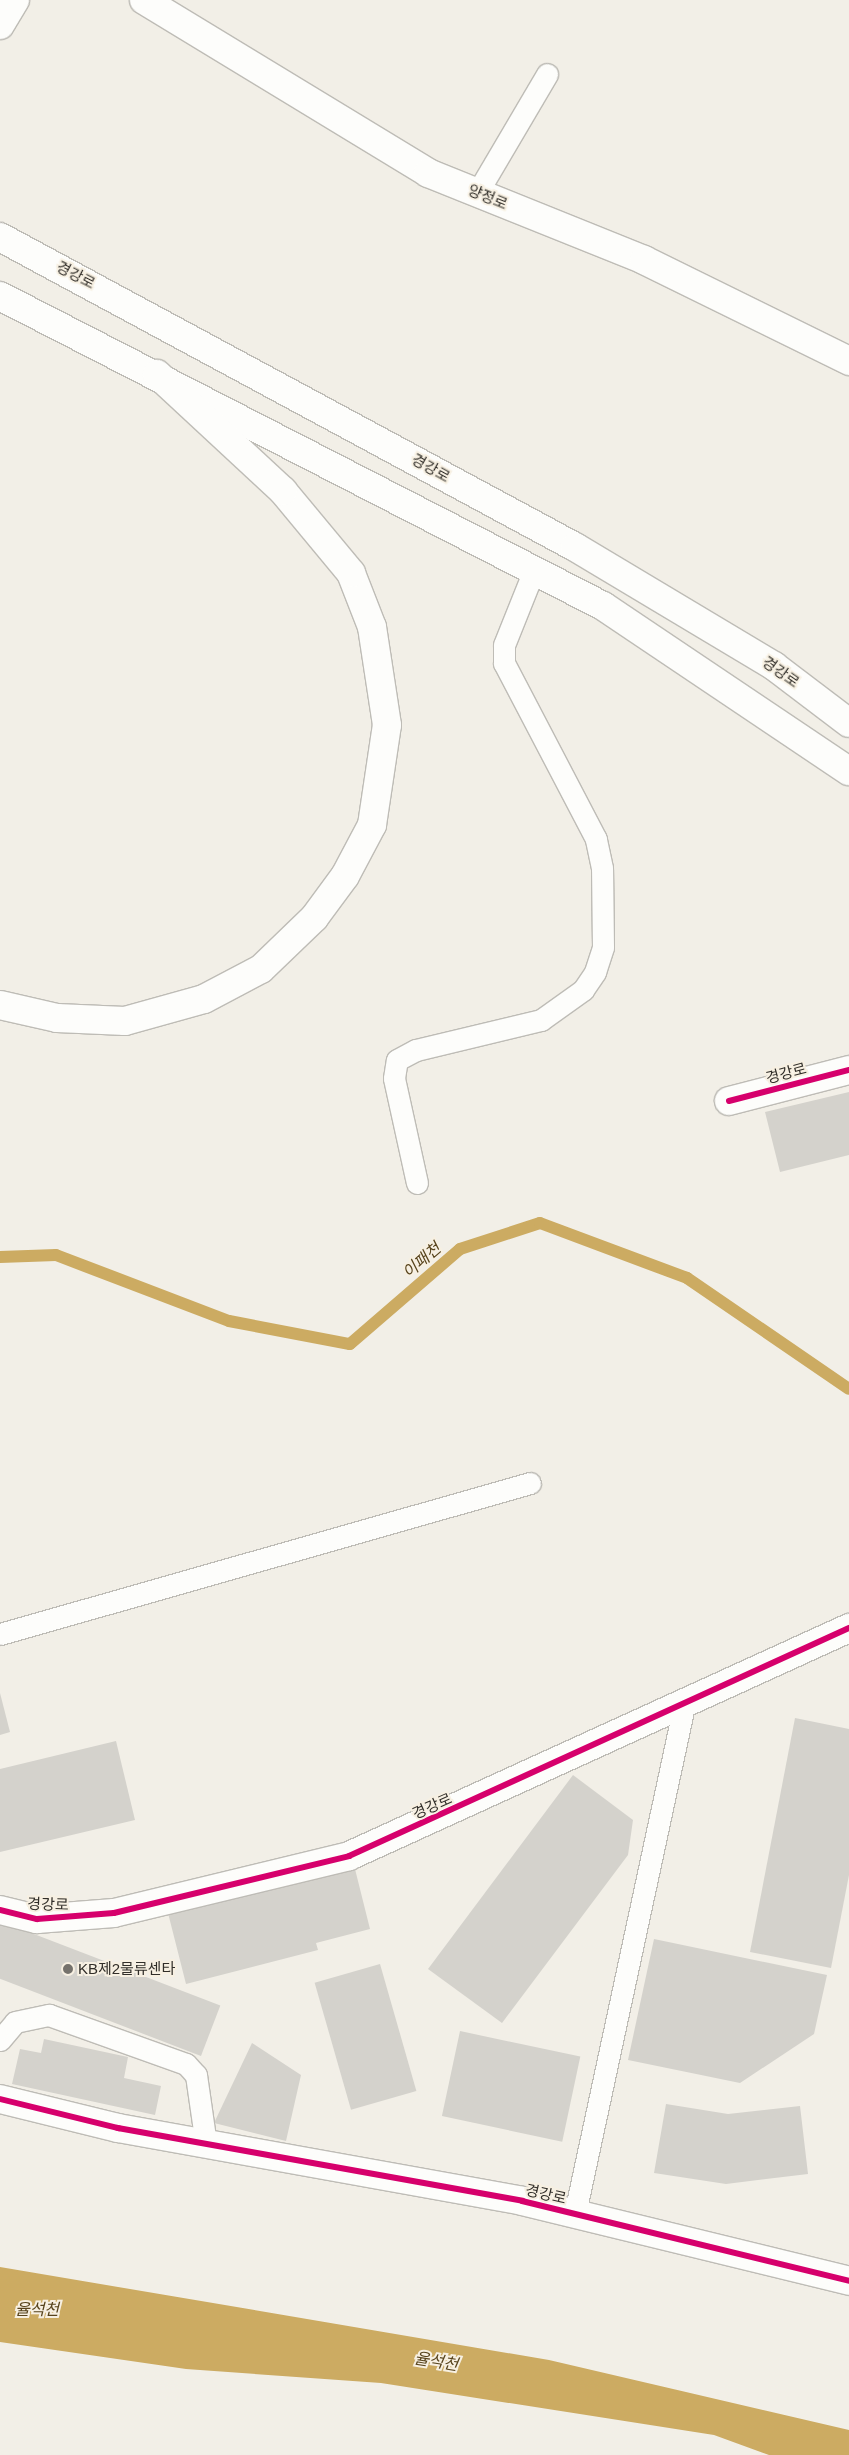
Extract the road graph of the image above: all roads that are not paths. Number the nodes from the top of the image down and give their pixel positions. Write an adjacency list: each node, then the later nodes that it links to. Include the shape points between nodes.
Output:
1 (15, 0): 3 (main road)
2 (144, 0): 5 (main road, 양정로, via 428,173)
3 (0, 25)
4 (547, 74): 5 (lane)
5 (478, 193): 8 (main road, 양정로, via 644,260)
6 (0, 236): 11 (main road, 경강로, via 575,547 774,666)
7 (0, 296): 9 (main road)
8 (849, 361)
9 (157, 374): 10 (main road); 13 (main road, via 283,491 351,573 372,627 387,725 372,825 345,876 314,918 261,969 204,999 124,1020 57,1018)
10 (534, 570): 12 (main road, via 603,606); 16 (lane, via 504,645 504,662 596,839 602,868 602,947 595,972 583,990 540,1020 416,1050 397,1060 394,1078)
11 (849, 723)
12 (849, 771)
13 (0, 1005)
14 (849, 1070): 15 (main road, 경강로)
15 (729, 1101)
16 (417, 1183)
17 (530, 1483): 19 (lane)
18 (849, 1628): 20 (main road, 경강로)
19 (0, 1634)
20 (684, 1706): 21 (main road, 경강로, via 368,1849 333,1860 114,1913 37,1919); 25 (lane, 경강로)
21 (0, 1910)
22 (0, 2040): 24 (lane, via 15,2022 49,2016 186,2064 196,2075)
23 (0, 2099): 24 (main road, 경강로)
24 (206, 2144): 25 (main road, 경강로)
25 (575, 2214): 26 (main road, 경강로)
26 (849, 2281)

